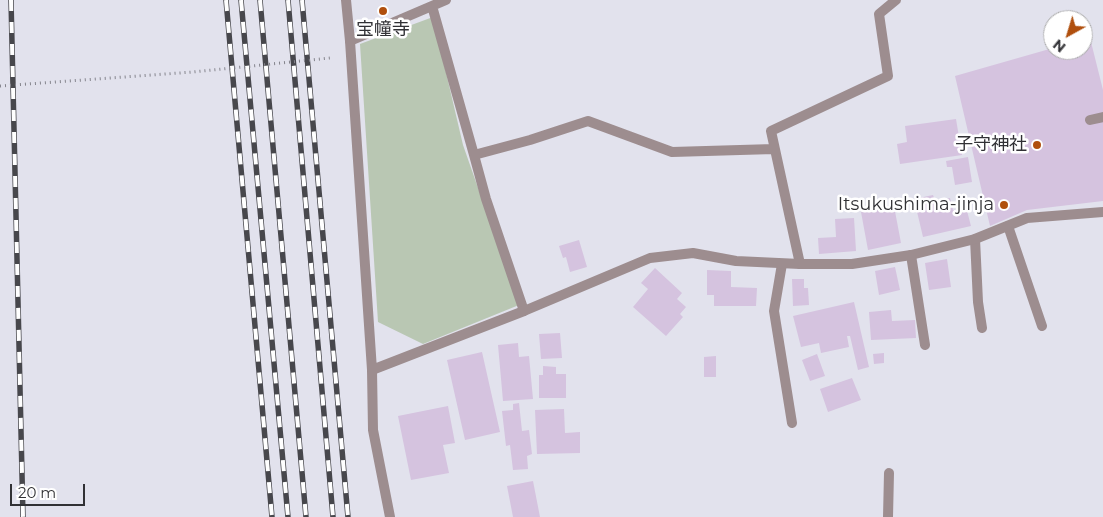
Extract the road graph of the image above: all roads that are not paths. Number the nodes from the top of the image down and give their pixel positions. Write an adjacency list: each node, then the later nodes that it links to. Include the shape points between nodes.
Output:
1 (346, 0): 5 (street)
2 (446, 0): 4 (street)
3 (896, 0): 8 (street, via 879,14 888,76 771,131)
4 (432, 6): 5 (street); 9 (street)
5 (350, 41): 20 (street)
6 (1103, 117): 7 (street)
7 (1090, 120)
8 (774, 149): 9 (street, via 672,152 588,121); 15 (street)
9 (474, 155): 16 (street)
10 (1103, 212): 11 (street, via 1027,218)
11 (1008, 226): 12 (street); 17 (street)
12 (975, 239): 13 (street); 18 (street)
13 (911, 255): 15 (street, via 852,264); 19 (street)
14 (782, 264): 15 (street); 16 (street, via 736,261 693,253 650,258); 21 (street, via 774,311)
15 (800, 264)
16 (524, 311): 20 (street)
17 (1042, 326)
18 (982, 328)
19 (924, 345)
20 (372, 370): 23 (street, via 374,430)
21 (792, 423)
22 (890, 473): 24 (street)
23 (390, 517)
24 (888, 517)

